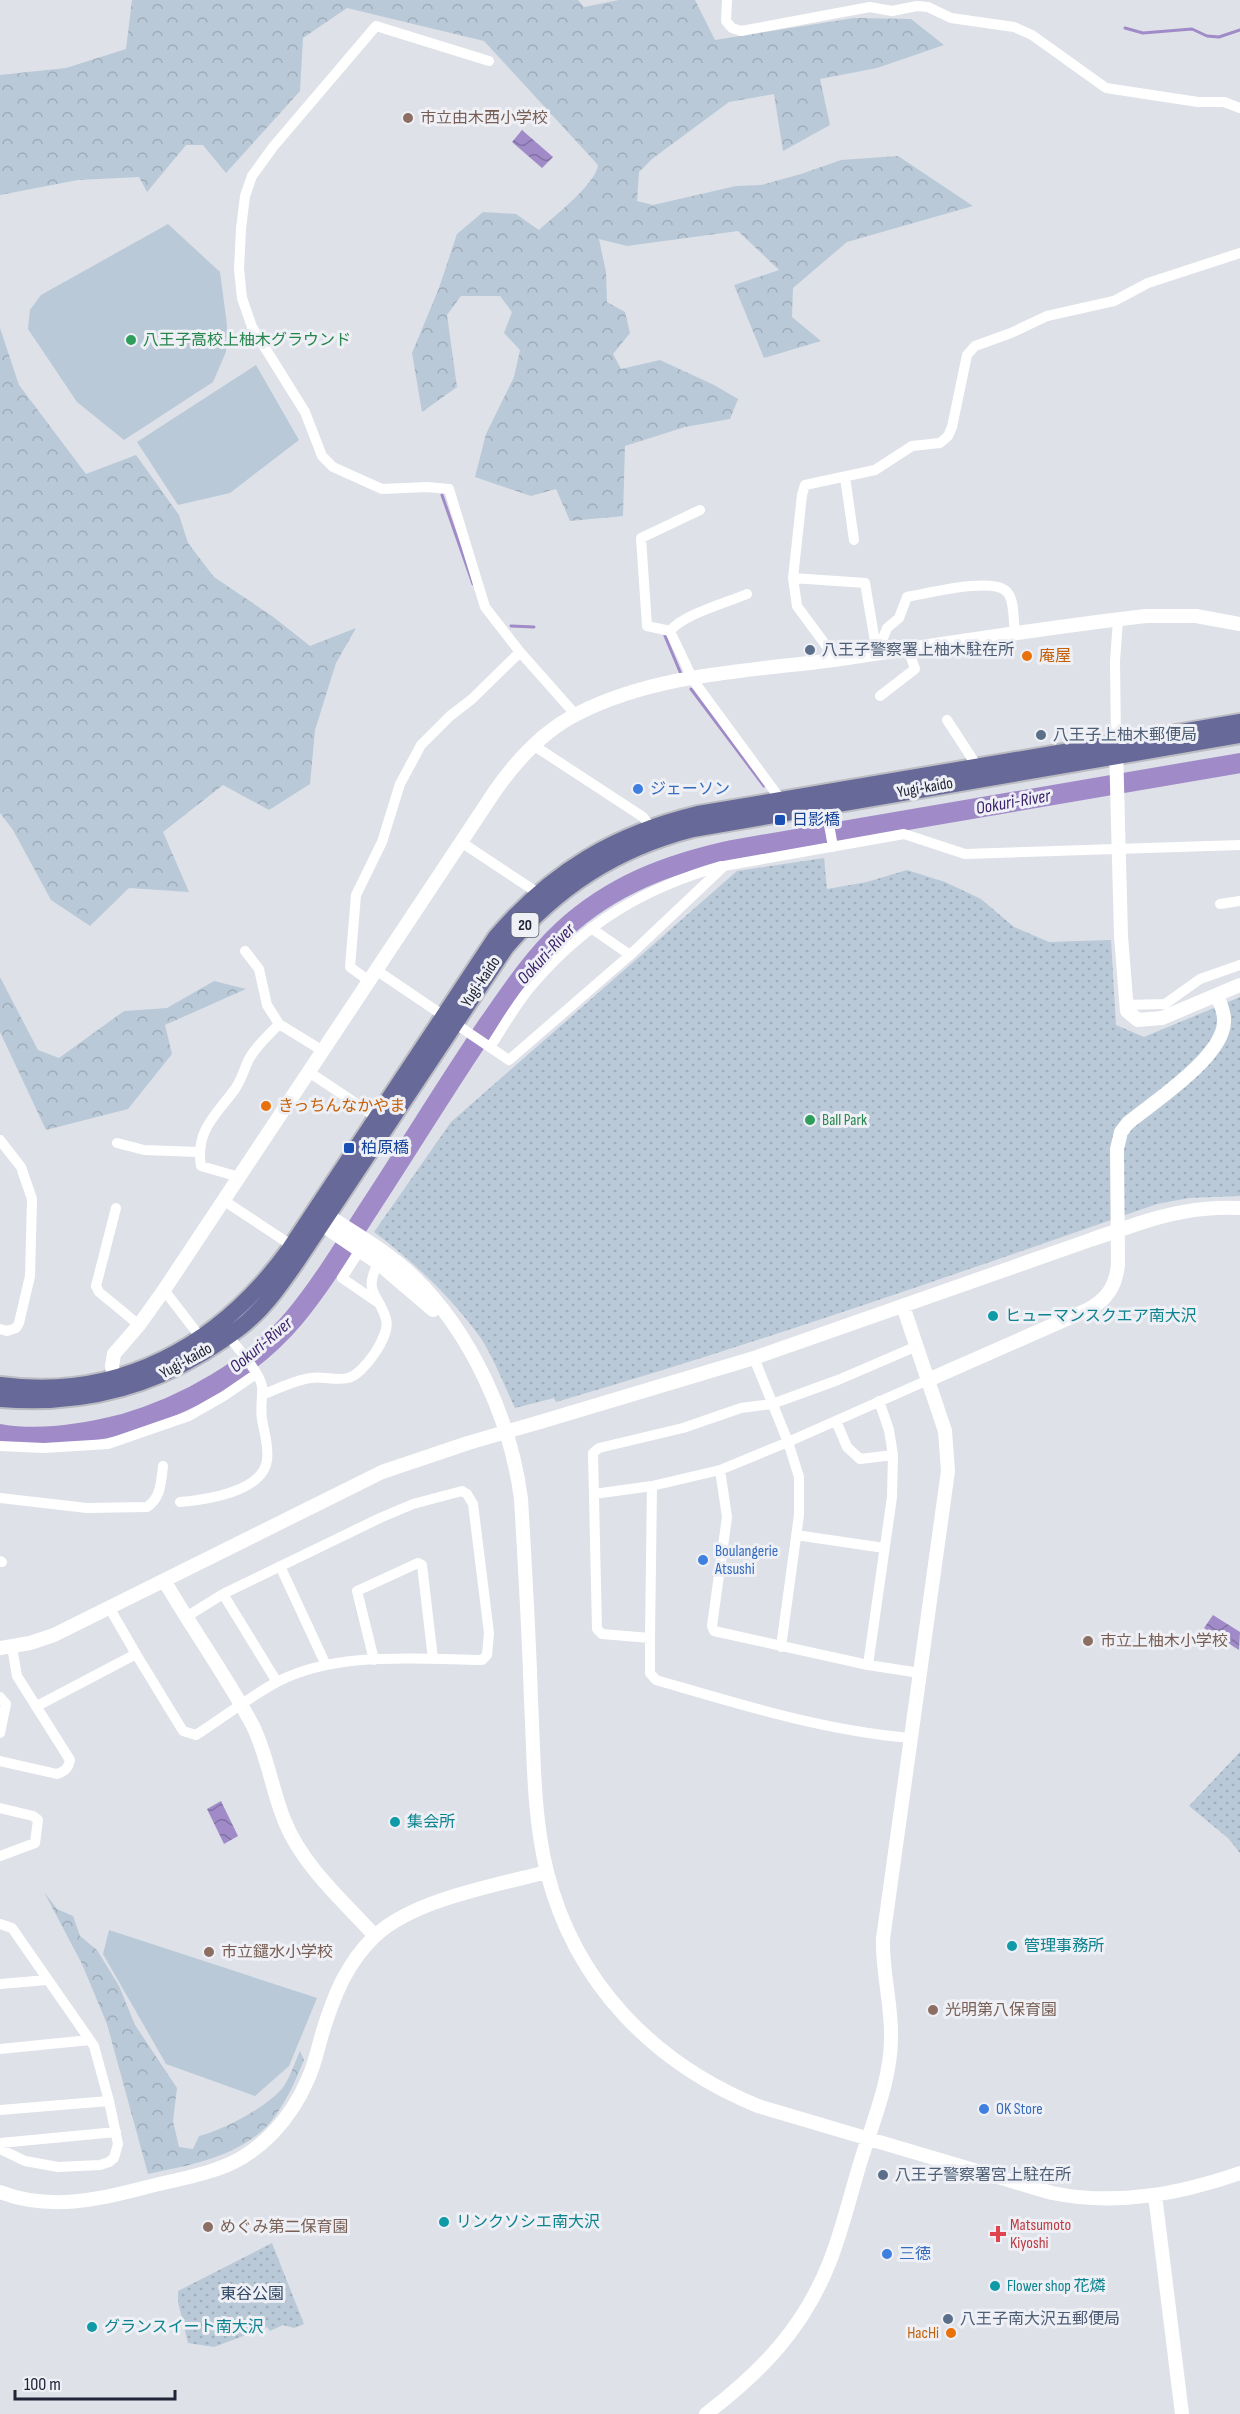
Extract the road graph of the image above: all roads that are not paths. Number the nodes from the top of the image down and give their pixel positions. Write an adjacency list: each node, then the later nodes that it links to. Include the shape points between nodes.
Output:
1 (727, 0): 3 (street, via 726,21 741,31 870,7 892,11 928,6 951,18 1014,27 1032,35 1106,87 1198,102 1224,102)
2 (489, 61): 15 (street, via 376,26 252,176 245,196 239,269 242,298 252,327 305,412 322,456 333,468 382,489 449,489 485,607)
3 (1240, 108)
4 (1240, 253): 5 (street, via 1148,283 1114,301 1047,316 975,346 967,355 948,436 940,443 912,446 876,470)
5 (845, 477): 7 (street); 8 (street, via 806,485)
6 (700, 510): 12 (street, via 641,538 647,626)
7 (854, 540)
8 (793, 578): 16 (street, via 865,583); 17 (street, via 797,606)
9 (747, 594): 12 (street, via 692,616)
10 (1118, 620): 11 (street, via 1185,615); 13 (street); 25 (street)
11 (1240, 624)
12 (670, 631): 18 (street)
13 (1015, 633): 14 (street); 16 (street, via 1007,590 972,586 907,597)
14 (908, 648): 16 (street); 19 (street, via 915,669)
15 (520, 652): 20 (street); 42 (street, via 425,740 400,783 382,842 362,879 354,906 350,967)
16 (877, 653): 17 (street)
17 (836, 659): 18 (street)
18 (693, 680): 20 (street, via 625,693); 27 (street)
19 (880, 696)
20 (575, 714): 24 (street)
21 (947, 720): 26 (street)
22 (1240, 722): 25 (main road, Yugi-kaido / 20)
23 (1240, 735): 25 (main road, Yugi-kaido / 20)
24 (533, 746): 29 (street, via 643,817); 30 (street, via 504,779)
25 (1116, 756): 26 (main road, Yugi-kaido / 20); 28 (main road, Yugi-kaido / 20); 33 (street)
26 (977, 766): 28 (main road, Yugi-kaido / 20)
27 (781, 801): 28 (main road, Yugi-kaido / 20); 29 (main road, Yugi-kaido / 20, via 698,814)
28 (826, 806): 32 (street); 46 (main road, Yugi-kaido / 20, via 669,835 616,857 564,889 525,924)
29 (651, 827): 35 (main road, Yugi-kaido / 20, via 596,852)
30 (460, 842): 35 (street); 42 (street)
31 (1240, 845): 33 (street)
32 (833, 846): 33 (street, via 904,834 965,854); 34 (street)
33 (1119, 849): 45 (street)
34 (724, 866): 38 (street, via 650,891); 40 (street)
35 (538, 893): 46 (main road, Yugi-kaido / 20, via 496,937)
36 (1240, 902): 37 (street)
37 (1220, 904)
38 (591, 928): 40 (street); 48 (street, via 532,984)
39 (245, 951): 47 (street, via 259,969 267,1005)
40 (630, 955): 48 (street, via 509,1060)
41 (1240, 964): 45 (street, via 1200,979 1166,1004)
42 (373, 976): 46 (street); 49 (street)
43 (1240, 985): 44 (street)
44 (1217, 995): 45 (street, via 1149,1020 1134,1018); 74 (street, via 1224,1022 1211,1054 1120,1132 1118,1264 1110,1292 1087,1310)
45 (1125, 1005)
46 (448, 1019): 48 (street); 51 (main road, Yugi-kaido / 20); 59 (main road, Yugi-kaido / 20)
47 (279, 1024): 49 (street); 54 (street, via 251,1055 235,1088 208,1125)
48 (489, 1046)
49 (323, 1050): 50 (street)
50 (309, 1072): 51 (street); 55 (street)
51 (376, 1117): 59 (main road, Yugi-kaido / 20)
52 (0, 1140): 67 (street, via 21,1167 32,1199 30,1276 19,1323 7,1331)
53 (117, 1143): 54 (street, via 144,1150)
54 (198, 1152): 55 (street, via 201,1166)
55 (239, 1177): 56 (street)
56 (223, 1200): 60 (street); 63 (street)
57 (116, 1208): 66 (street, via 96,1286)
58 (1240, 1208): 65 (street, bridge, via 1167,1214)
59 (320, 1217): 60 (main road, Yugi-kaido / 20); 61 (street); 69 (main road, Yugi-kaido / 20, via 273,1294 250,1320)
60 (291, 1245): 70 (main road, Yugi-kaido / 20, via 250,1298)
61 (359, 1245): 62 (street); 64 (street, via 342,1278); 68 (street, via 412,1275 440,1305)
62 (378, 1263): 64 (street, via 370,1283); 68 (street)
63 (164, 1290): 66 (street); 70 (street)
64 (377, 1302): 77 (street, via 386,1320 386,1333 358,1374 347,1378 310,1378)
65 (903, 1306): 71 (street); 72 (street)
66 (140, 1325): 75 (street, via 111,1361)
67 (0, 1329)
68 (456, 1332): 116 (street, via 495,1400 519,1483 536,1796)
69 (228, 1336): 73 (street); 75 (main road, Yugi-kaido / 20, via 163,1374)
70 (201, 1338): 75 (main road, Yugi-kaido / 20)
71 (917, 1346): 74 (street); 80 (street)
72 (754, 1358): 80 (street); 94 (street, bridge, via 382,1472)
73 (255, 1372): 77 (street); 83 (street, via 189,1416 108,1444)
74 (928, 1380): 79 (street); 106 (street, via 945,1431 948,1471)
75 (115, 1384): 76 (main road, Yugi-kaido / 20); 78 (main road, Yugi-kaido / 20, via 57,1401)
76 (0, 1385)
77 (262, 1395): 90 (street, via 260,1409 267,1462 262,1473 229,1494)
78 (0, 1400)
79 (879, 1401): 81 (street); 84 (street)
80 (772, 1404): 82 (street); 88 (street, via 741,1408 683,1428 599,1448 593,1453)
81 (836, 1421): 82 (street); 84 (street, via 848,1447 860,1459)
82 (788, 1442): 86 (street); 91 (street, via 800,1484)
83 (0, 1446)
84 (893, 1455): 92 (street, via 892,1497)
85 (164, 1466): 89 (street, via 158,1496 147,1507 87,1508)
86 (720, 1470): 87 (street); 100 (street, via 727,1516 712,1626 714,1631)
87 (652, 1486): 88 (street); 98 (street)
88 (594, 1494): 98 (street, via 597,1629 602,1634)
89 (0, 1498)
90 (180, 1502)
91 (796, 1535): 92 (street); 100 (street)
92 (884, 1548): 105 (street)
93 (280, 1566): 95 (street); 102 (street, via 413,1504 462,1491 467,1494 476,1519 488,1622 487,1655 482,1660); 104 (street)
94 (165, 1582): 96 (street); 97 (street)
95 (223, 1594): 97 (street); 107 (street)
96 (110, 1609): 99 (street, via 54,1635); 101 (street)
97 (186, 1617): 109 (street)
98 (650, 1638): 112 (street, via 650,1673 656,1680 773,1713)
99 (6, 1647): 110 (street, via 17,1676)
100 (781, 1647): 105 (street)
101 (136, 1654): 109 (street, via 183,1731 196,1735); 110 (street)
102 (433, 1659): 103 (street); 103 (street, via 422,1566 417,1563 357,1591)
103 (374, 1660): 104 (street)
104 (325, 1664): 107 (street)
105 (868, 1665): 106 (street)
106 (920, 1673): 112 (street)
107 (276, 1682): 109 (street)
108 (0, 1697): 111 (street, via 6,1704)
109 (241, 1706): 118 (street, via 261,1747 284,1821 297,1845)
110 (37, 1707): 113 (street, via 70,1760 69,1766 57,1774)
111 (0, 1733)
112 (911, 1738): 126 (street, via 883,1939 890,2056)
113 (0, 1761)
114 (0, 1808): 115 (street, via 38,1820 35,1842)
115 (1, 1852)
116 (547, 1872): 118 (street, via 427,1905); 126 (street, via 564,1922 589,1969 623,2014 654,2045 694,2075 730,2095)
117 (0, 1924): 119 (street, via 12,1928)
118 (375, 1936): 130 (street, via 339,1985 298,2099 275,2130 236,2161 99,2199 58,2203)
119 (47, 1980): 120 (street); 121 (street)
120 (0, 1984)
121 (90, 2040): 122 (street); 123 (street)
122 (0, 2049)
123 (110, 2101): 124 (street); 125 (street)
124 (0, 2110)
125 (116, 2132): 127 (street); 128 (street, via 114,2158 100,2165 43,2166)
126 (868, 2140): 131 (street, via 1074,2198); 132 (street, via 830,2261 807,2307 788,2338 763,2367)
127 (0, 2143)
128 (0, 2149)
129 (1240, 2173): 131 (street, via 1199,2187)
130 (0, 2192)
131 (1155, 2195): 133 (street)
132 (706, 2414)
133 (1182, 2414)

